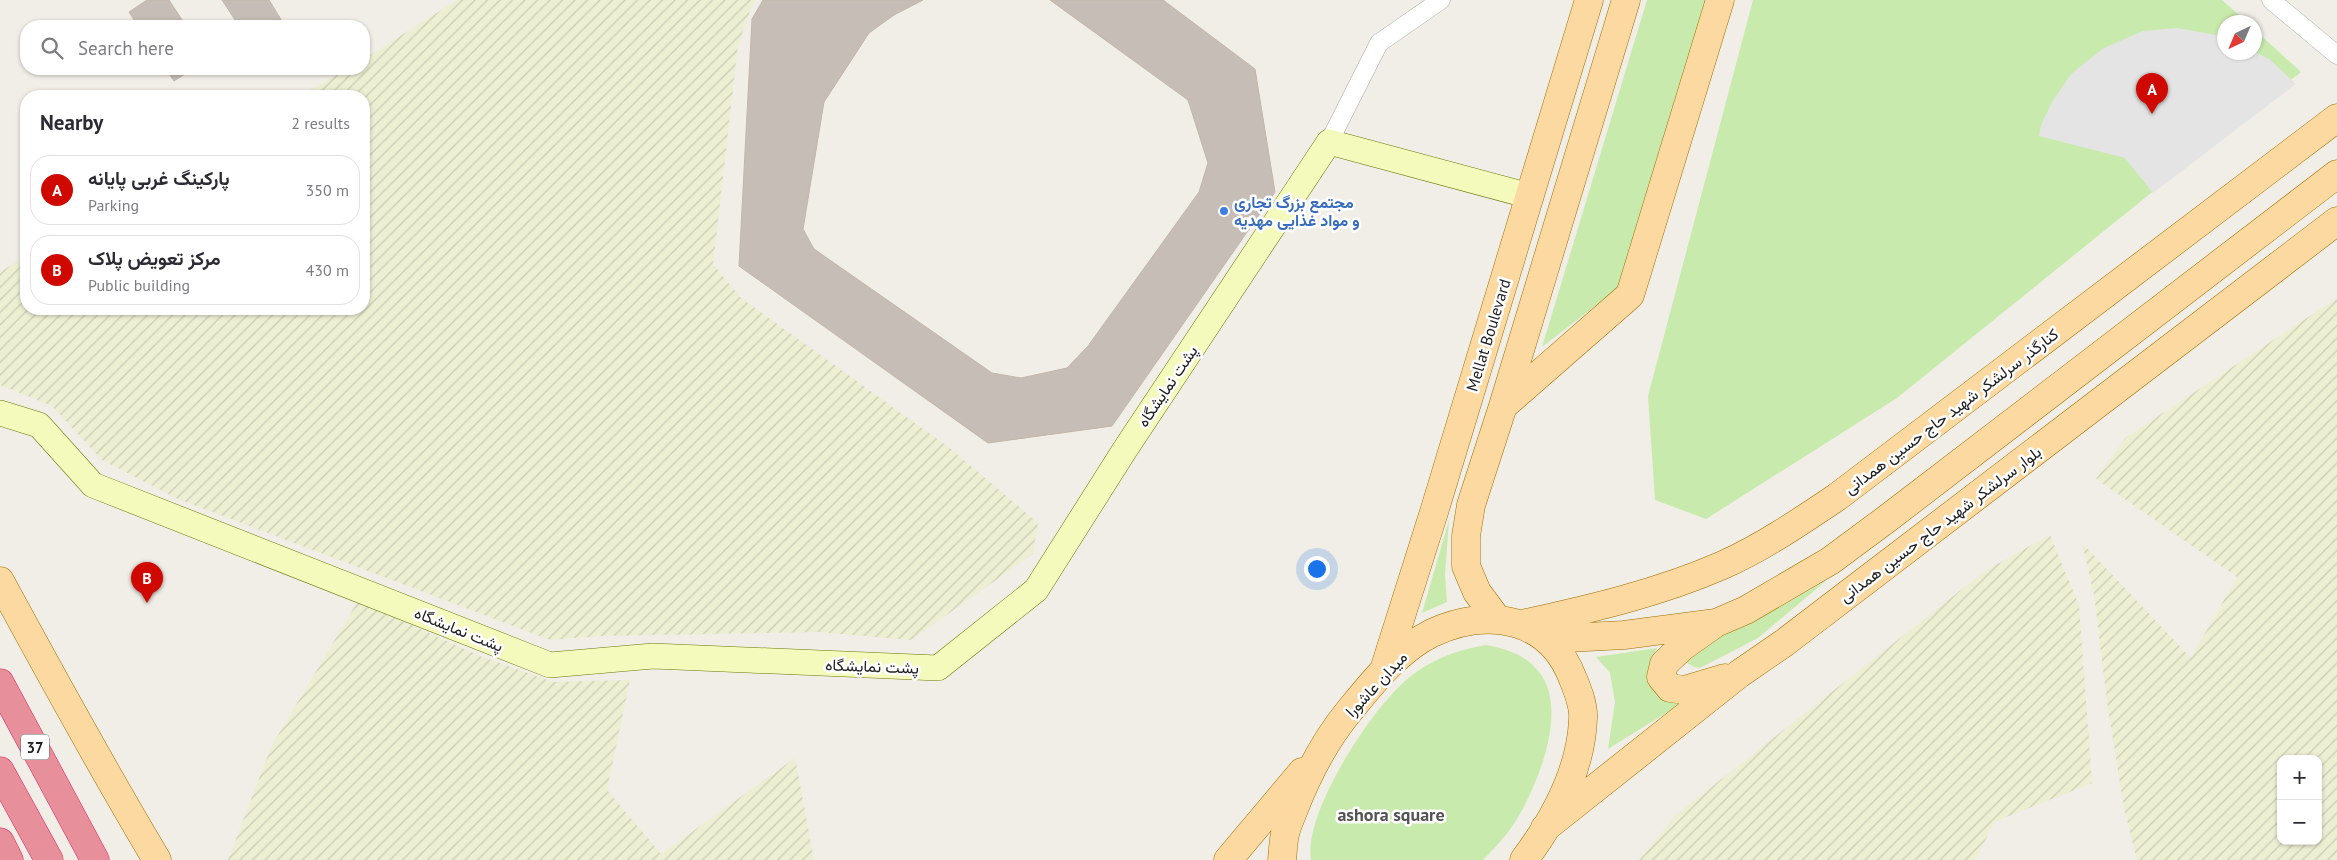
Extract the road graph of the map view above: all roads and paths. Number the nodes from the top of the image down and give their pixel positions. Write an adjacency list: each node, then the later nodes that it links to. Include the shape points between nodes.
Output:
1 (1442, 0): 8 (street, via 1379,43)
2 (1589, 0): 10 (main road, Mellat Boulevard)
3 (1626, 0): 11 (main road)
4 (1720, 0): 13 (main road, via 1630,295)
5 (2271, 0): 6 (street)
6 (2337, 55)
7 (2337, 118): 16 (main road, کنارگذر سرلشکر شهید حاج حسین همدانی, via 1837,497 1776,538 1722,566 1616,603)
8 (1329, 142): 10 (street); 14 (street, پشت نمایشگاه, via 1036,590 938,668 652,656 550,665 93,485 39,425)
9 (2337, 174): 17 (main road, via 1830,561 1746,610)
10 (1530, 196): 11 (main road); 19 (main road, Mellat Boulevard)
11 (1564, 206): 13 (main road)
12 (2337, 221): 20 (main road, بلوار سرلشکر شهید حاج حسین همدانی, via 1784,644)
13 (1504, 406): 16 (main road, via 1471,505 1466,566 1477,592)
14 (0, 413)
15 (0, 582): 31 (main road, via 73,717)
16 (1509, 621): 18 (main road); 19 (main road, میدان عاشورا, via 1467,621 1432,633 1405,650)
17 (1716, 623): 18 (main road, via 1624,635); 20 (main road, via 1664,664 1661,677 1670,688 1685,690)
18 (1548, 639): 25 (main road, via 1567,662 1584,717 1580,746 1565,792)
19 (1384, 670): 22 (main road, میدان عاشورا)
20 (1738, 674): 25 (main road, بلوار سرلشکر شهید حاج حسین همدانی)
21 (0, 683): 24 (highway, 37)
22 (1321, 750): 32 (main road); 33 (main road, میدان عاشورا, via 1285,834)
23 (0, 772): 28 (highway)
24 (70, 810): 29 (highway, 37); 30 (highway)
25 (1545, 828): 34 (main road)
26 (0, 842): 27 (highway)
27 (9, 860)
28 (49, 860)
29 (95, 860)
30 (103, 860)
31 (157, 860)
32 (1228, 860)
33 (1282, 860)
34 (1524, 860)

